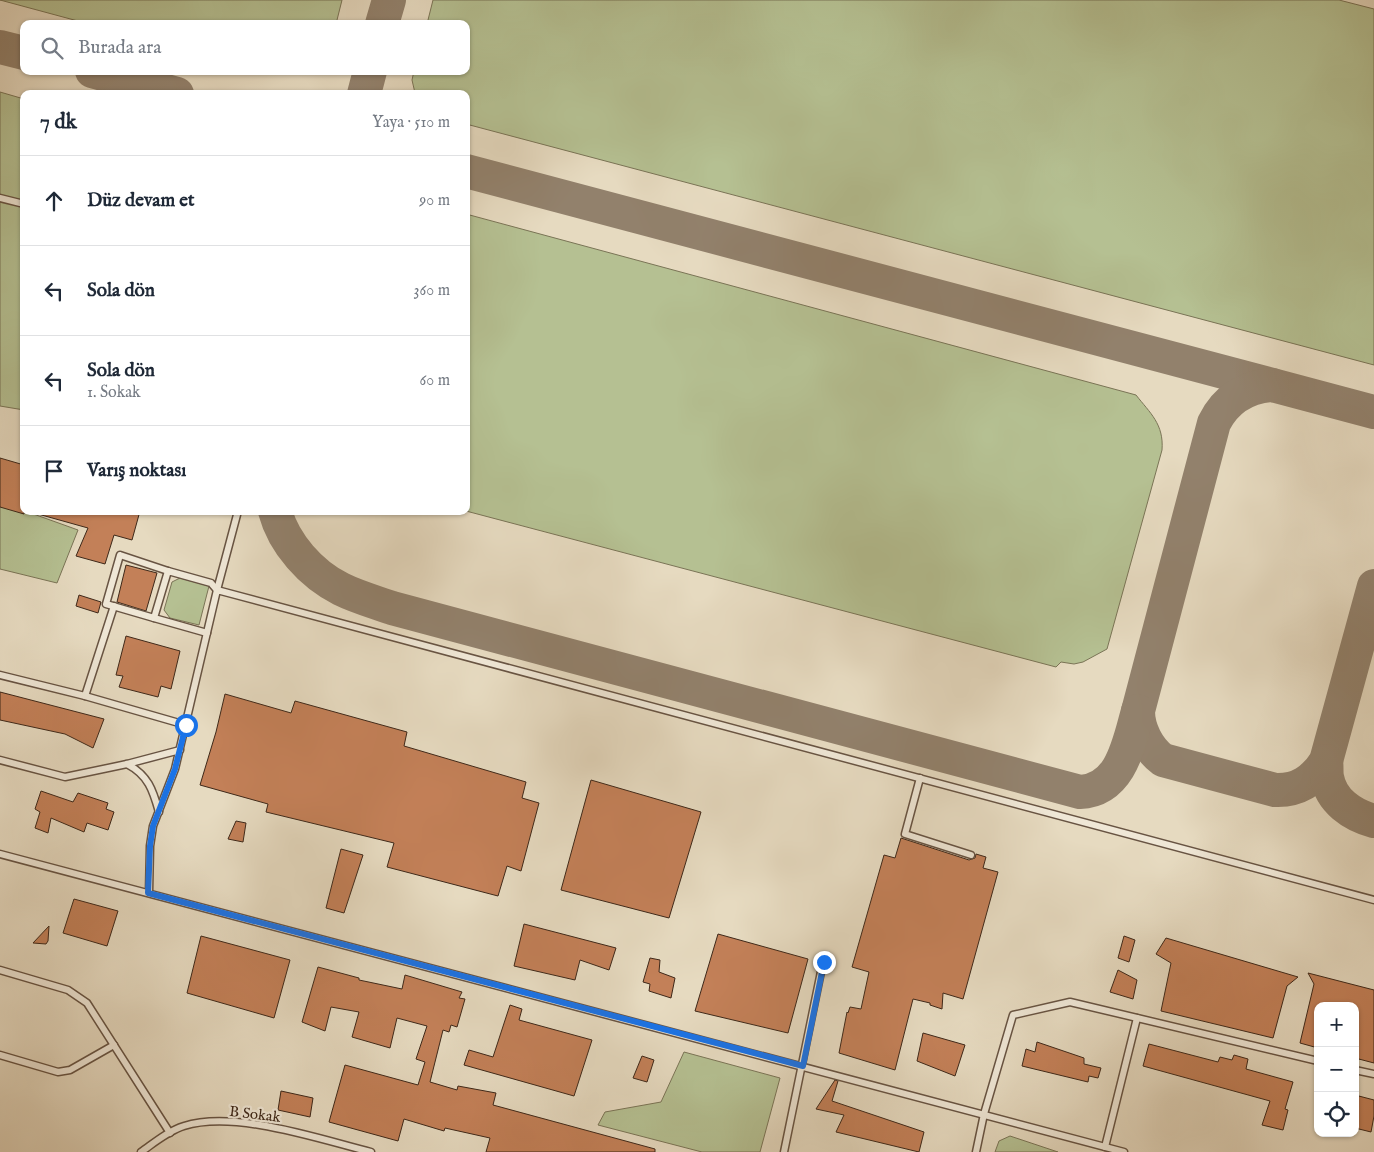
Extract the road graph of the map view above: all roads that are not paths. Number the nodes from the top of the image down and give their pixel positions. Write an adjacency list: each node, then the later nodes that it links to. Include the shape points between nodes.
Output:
1 (0, 198): 2 (lane)
2 (20, 203)
3 (237, 515): 5 (lane)
4 (168, 571): 5 (lane, via 211,583); 6 (lane, via 120,555 106,604); 7 (lane)
5 (217, 590): 8 (lane); 15 (lane)
6 (114, 606): 7 (lane); 10 (lane)
7 (154, 618): 8 (lane)
8 (207, 633): 11 (lane)
9 (0, 675): 10 (lane)
10 (85, 696): 11 (lane)
11 (186, 725): 12 (lane)
12 (180, 750): 14 (lane); 16 (lane)
13 (0, 760): 14 (lane, via 65,777)
14 (127, 764): 16 (lane, via 138,770 146,781 154,793)
15 (920, 778): 18 (lane, via 905,834); 20 (lane)
16 (159, 812): 19 (lane, via 150,846)
17 (0, 854): 19 (lane)
18 (971, 855)
19 (148, 893): 27 (lane)
20 (1374, 900)
21 (824, 962): 27 (lane)
22 (0, 970): 24 (lane, via 68,990 87,1003)
23 (1137, 1018): 26 (lane); 30 (lane, via 1070,1002 1013,1015); 32 (lane)
24 (114, 1045): 25 (lane, via 70,1070 58,1072); 31 (lane)
25 (0, 1055)
26 (1314, 1060)
27 (803, 1066): 30 (lane); 35 (lane)
28 (1359, 1071): 29 (lane)
29 (1374, 1074)
30 (984, 1114): 32 (lane); 36 (lane)
31 (170, 1133): 33 (lane, B Sokak); 34 (lane, B Sokak, via 183,1126 212,1121 269,1126)
32 (1102, 1148): 37 (lane)
33 (141, 1152)
34 (371, 1152)
35 (784, 1152)
36 (976, 1152)
37 (1124, 1152)

